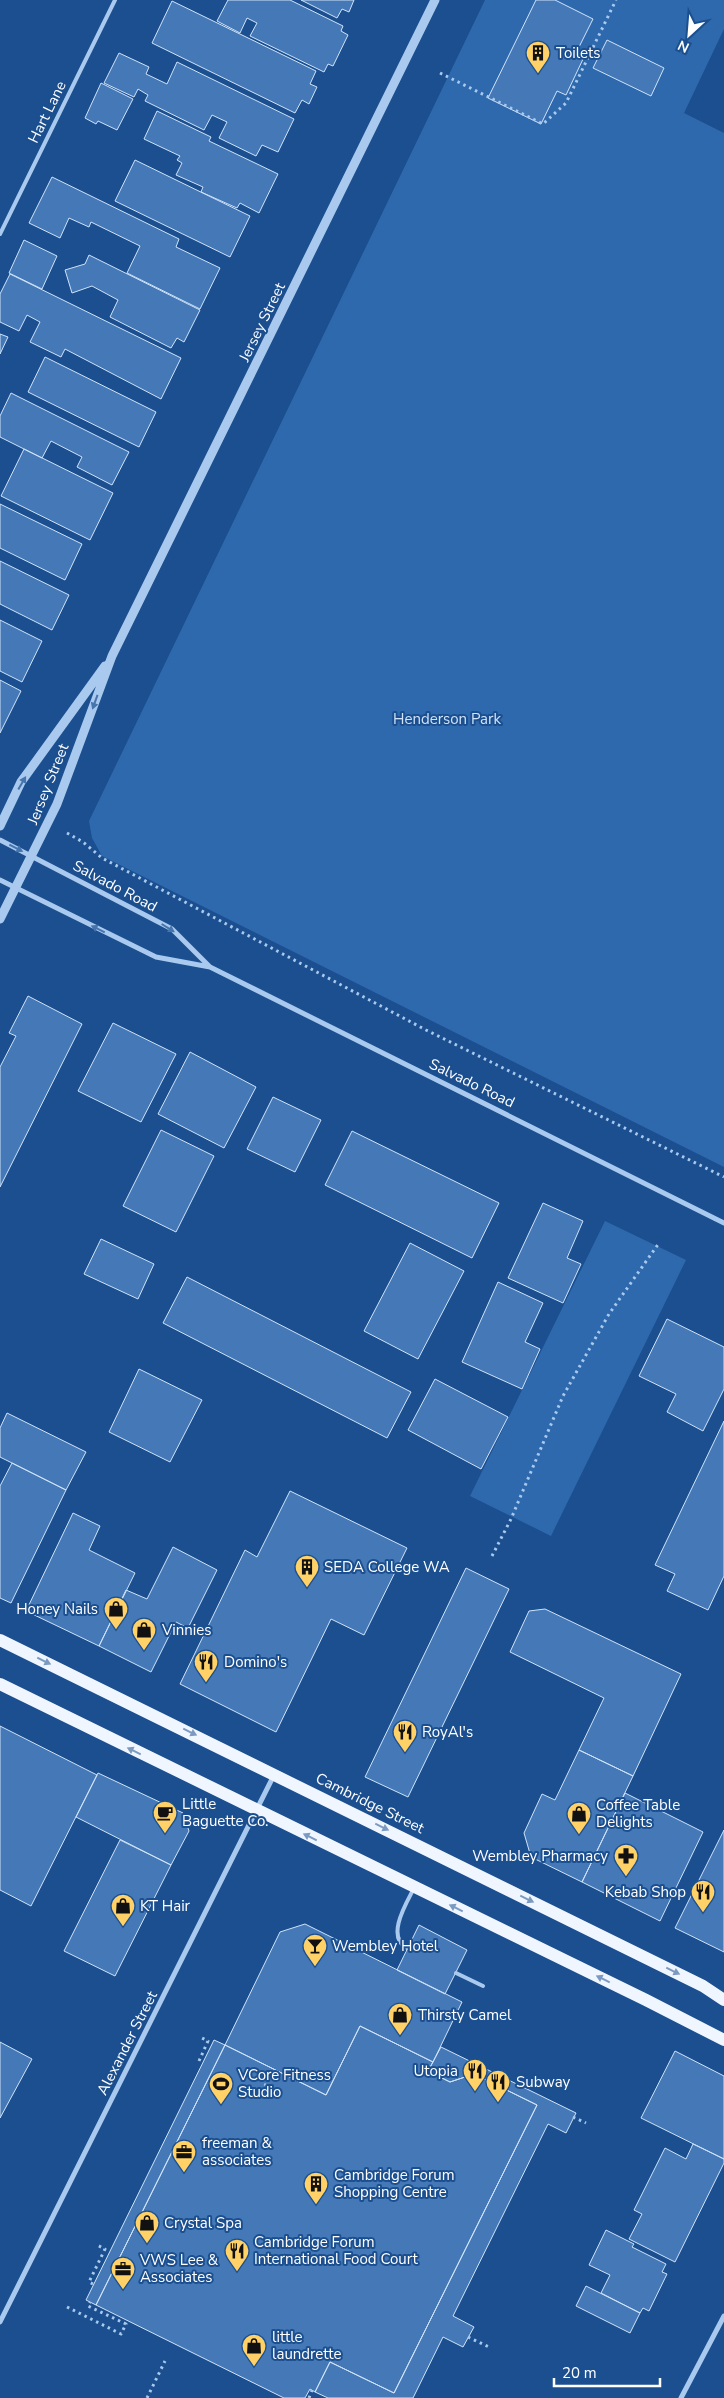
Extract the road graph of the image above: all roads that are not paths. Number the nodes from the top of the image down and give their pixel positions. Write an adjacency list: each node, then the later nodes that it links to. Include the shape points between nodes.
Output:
1 (115, 0): 3 (lane, Hart Lane)
2 (436, 0): 4 (street, Jersey Street)
3 (0, 234)
4 (112, 656): 5 (street, Jersey Street, one-way to 4, via 21,782); 7 (street, Jersey Street, one-way to 7, via 58,804)
5 (0, 826)
6 (0, 840): 7 (street, Salvado Road, one-way to 7)
7 (32, 856): 9 (street, Jersey Street); 11 (street, Salvado Road, one-way to 11, via 172,929)
8 (0, 880): 9 (street, Salvado Road)
9 (16, 888): 10 (street, Jersey Street); 11 (street, Salvado Road, one-way to 9, via 156,957)
10 (0, 918)
11 (210, 967): 12 (street, Salvado Road)
12 (724, 1222)
13 (0, 1640): 15 (main road, Cambridge Street, one-way to 15)
14 (0, 1684): 16 (main road, one-way to 14)
15 (275, 1774): 16 (street, Alexander Street); 21 (main road, Cambridge Street, one-way to 21, via 703,1986)
16 (257, 1811): 17 (main road, one-way to 16); 24 (street, Alexander Street)
17 (414, 1888): 18 (lane, via 398,1921 398,1936); 22 (main road, one-way to 17)
18 (407, 1948)
19 (456, 1973): 20 (lane)
20 (483, 1986)
21 (724, 2000)
22 (724, 2040)
23 (724, 2316): 25 (street)
24 (0, 2322)
25 (681, 2398)

